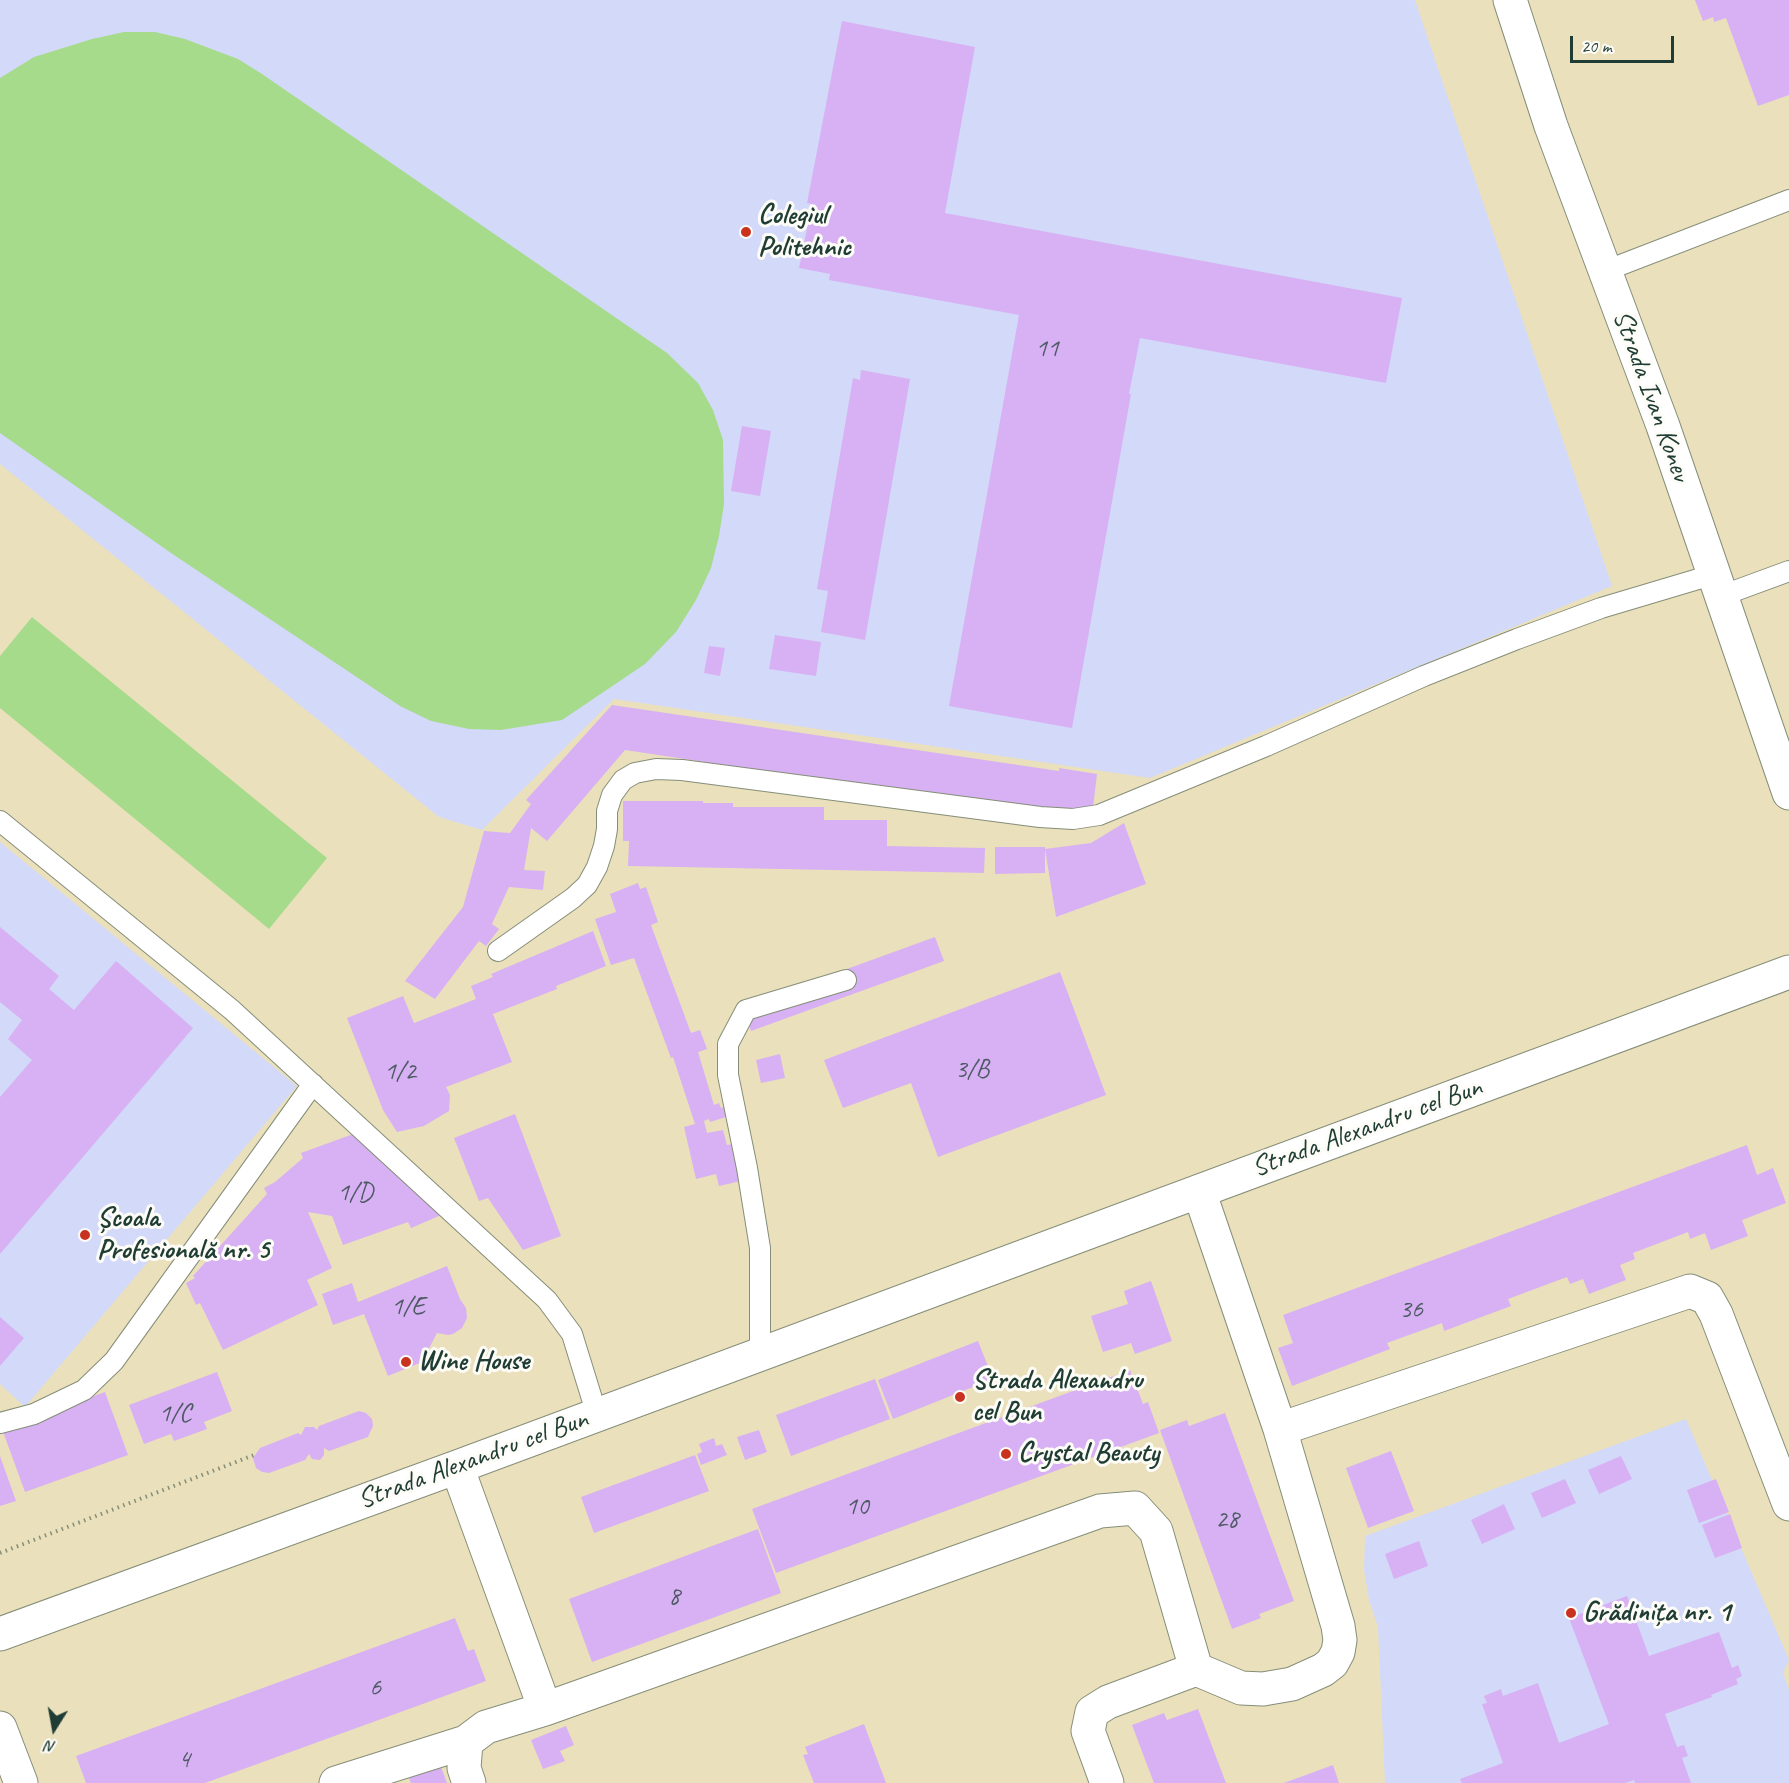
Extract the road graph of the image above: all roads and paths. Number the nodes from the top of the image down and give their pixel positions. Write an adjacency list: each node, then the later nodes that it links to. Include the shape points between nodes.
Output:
1 (1510, 0): 3 (street, Strada Ivan Konev)
2 (1789, 200): 3 (lane)
3 (1605, 271): 5 (street, Strada Ivan Konev, via 1664,426)
4 (1789, 571): 5 (lane)
5 (1718, 585): 6 (street, Strada Ivan Konev); 8 (lane, via 1601,608 1517,639 1099,815 1040,818 682,770 635,773 623,780 612,795 604,846 587,885)
6 (1789, 793)
7 (0, 821): 11 (lane, via 232,1010)
8 (498, 951)
9 (1789, 972): 12 (street, Strada Alexandru cel Bun)
10 (846, 980): 13 (lane, via 746,1010 728,1044 728,1075 760,1248)
11 (313, 1084): 14 (lane, via 547,1300 572,1334); 15 (lane, via 114,1361 84,1390 34,1414)
12 (1199, 1191): 13 (street, Strada Alexandru cel Bun); 16 (street)
13 (760, 1354): 14 (street, Strada Alexandru cel Bun)
14 (597, 1414): 18 (street, Strada Alexandru cel Bun)
15 (0, 1423)
16 (1280, 1429): 19 (street, via 1690,1291 1707,1298 1716,1314); 22 (street, via 1338,1626 1338,1653 1332,1662 1308,1678 1263,1689 1241,1688)
17 (254, 1455): 20 (path)
18 (457, 1467): 21 (street, Strada Alexandru cel Bun); 23 (street)
19 (1789, 1504)
20 (0, 1553)
21 (0, 1634)
22 (1196, 1669): 23 (street, via 1156,1531 1135,1508 1100,1511); 29 (street, via 1108,1702 1092,1712 1088,1731)
23 (545, 1709): 25 (street, via 486,1727)
24 (0, 1728): 26 (street)
25 (466, 1742): 27 (street); 28 (street, via 464,1768)
26 (21, 1783)
27 (336, 1783)
28 (469, 1783)
29 (1107, 1783)

